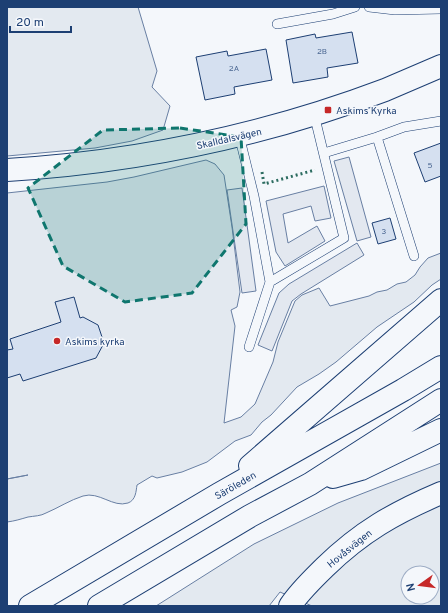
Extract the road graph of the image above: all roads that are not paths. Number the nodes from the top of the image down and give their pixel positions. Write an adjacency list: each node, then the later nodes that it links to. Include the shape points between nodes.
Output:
1 (355, 7): 4 (lane)
2 (369, 7): 3 (lane, via 395,10)
3 (441, 9)
4 (277, 24)
5 (441, 66): 6 (main road, Skalldalsvägen, via 386,89)
6 (314, 114): 8 (main road, Skalldalsvägen); 10 (lane)
7 (441, 121): 9 (lane, via 404,127)
8 (238, 135): 11 (main road, Skalldalsvägen, via 132,158); 13 (lane, via 254,196)
9 (378, 137): 10 (lane); 12 (lane)
10 (324, 153): 13 (lane, via 344,238)
11 (7, 170)
12 (414, 256)
13 (270, 282): 15 (lane)
14 (441, 300): 20 (main road)
15 (249, 347)
16 (441, 367): 20 (main road, Säröleden)
17 (441, 400): 19 (main road)
18 (441, 430): 19 (main road, via 361,469)
19 (310, 484): 23 (main road, via 250,516)
20 (219, 494): 22 (main road, Säröleden)
21 (441, 494): 24 (main road, Hovåsvägen, via 392,516 356,539 308,584)
22 (30, 606)
23 (99, 606)
24 (290, 606)

